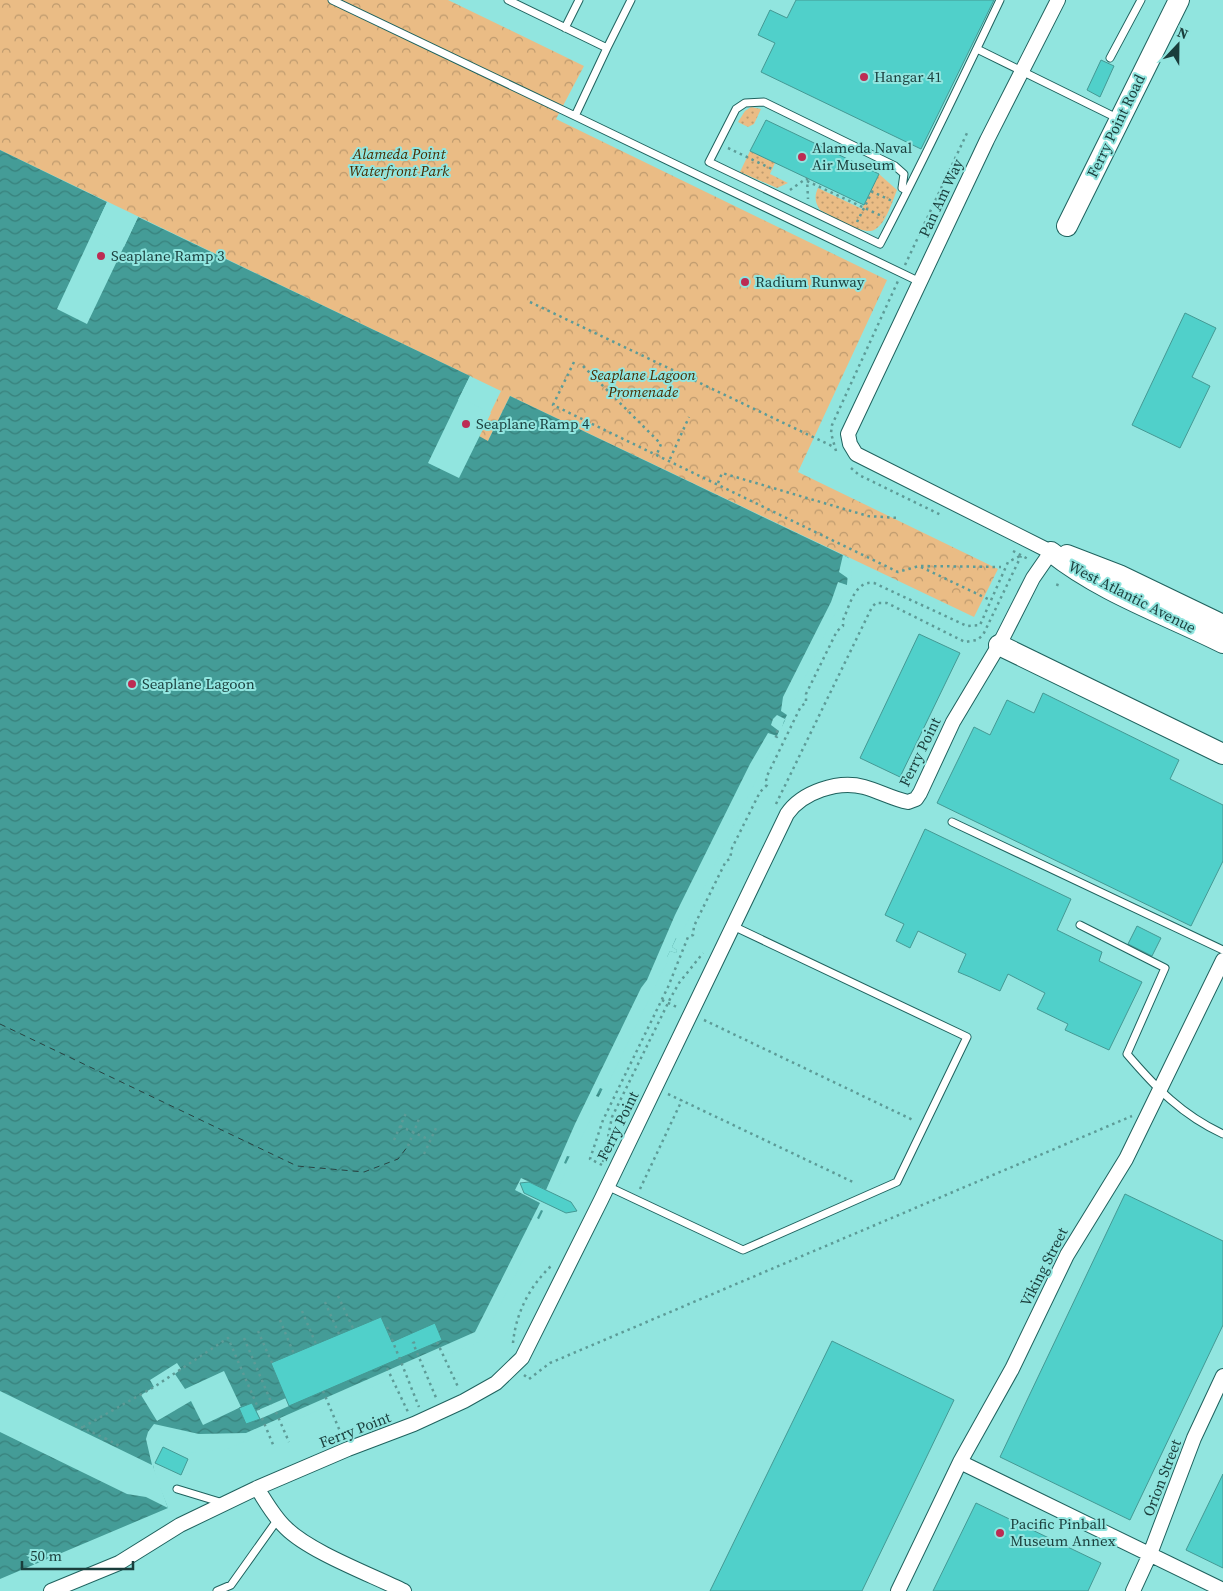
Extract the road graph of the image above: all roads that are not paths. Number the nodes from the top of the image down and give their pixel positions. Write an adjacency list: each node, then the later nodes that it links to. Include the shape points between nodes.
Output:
1 (332, 0): 14 (lane)
2 (508, 0): 9 (lane)
3 (580, 0): 9 (lane)
4 (631, 0): 10 (lane)
5 (1000, 0): 11 (lane)
6 (1058, 0): 13 (street, Pan Am Way)
7 (1141, 0): 12 (lane)
8 (1179, 0): 15 (street, Ferry Point Road)
9 (565, 28): 10 (lane)
10 (607, 48): 14 (lane)
11 (976, 49): 13 (lane); 16 (lane)
12 (1110, 58)
13 (1022, 71): 15 (lane); 18 (street, Pan Am Way)
14 (575, 116): 18 (lane)
15 (1119, 119): 17 (street, Ferry Point Road)
16 (907, 191): 16 (lane, via 902,188 904,174 895,166 764,102 745,102 736,109 709,162 880,244)
17 (1067, 226)
18 (920, 282): 19 (street, Pan Am Way, via 848,434 850,444 856,454)
19 (1051, 552): 20 (street, West Atlantic Avenue, via 1082,559); 21 (street, West Atlantic Avenue, via 1092,580); 22 (street, Ferry Point)
20 (1223, 625)
21 (1223, 643)
22 (999, 645): 23 (street); 26 (street, Ferry Point, via 953,722 916,799 902,801 863,786 845,786 827,789 794,804)
23 (1223, 754)
24 (952, 822): 27 (lane)
25 (1080, 925): 29 (lane, via 1165,968 1127,1054)
26 (733, 926): 31 (street, Ferry Point); 31 (lane, via 967,1037 897,1182 744,1250)
27 (1223, 950)
28 (1223, 960): 29 (street, Viking Street)
29 (1158, 1090): 30 (lane, via 1197,1122); 33 (street, Viking Street, via 1126,1160 1067,1255 1008,1376)
30 (1223, 1134)
31 (607, 1186): 34 (street, Ferry Point, via 522,1358 496,1382 419,1422)
32 (1223, 1376): 38 (street, Orion Street, via 1194,1438)
33 (960, 1462): 38 (street); 44 (street, Viking Street)
34 (257, 1488): 36 (street, Ferry Point); 37 (street)
35 (177, 1489): 36 (lane)
36 (226, 1504): 41 (street, Ferry Point, via 180,1525 119,1563)
37 (278, 1519): 39 (lane); 43 (street, via 304,1542)
38 (1150, 1554): 40 (street); 45 (street, Orion Street)
39 (231, 1588): 42 (lane)
40 (1223, 1590)
41 (51, 1591)
42 (217, 1591)
43 (404, 1591)
44 (898, 1591)
45 (1133, 1591)

